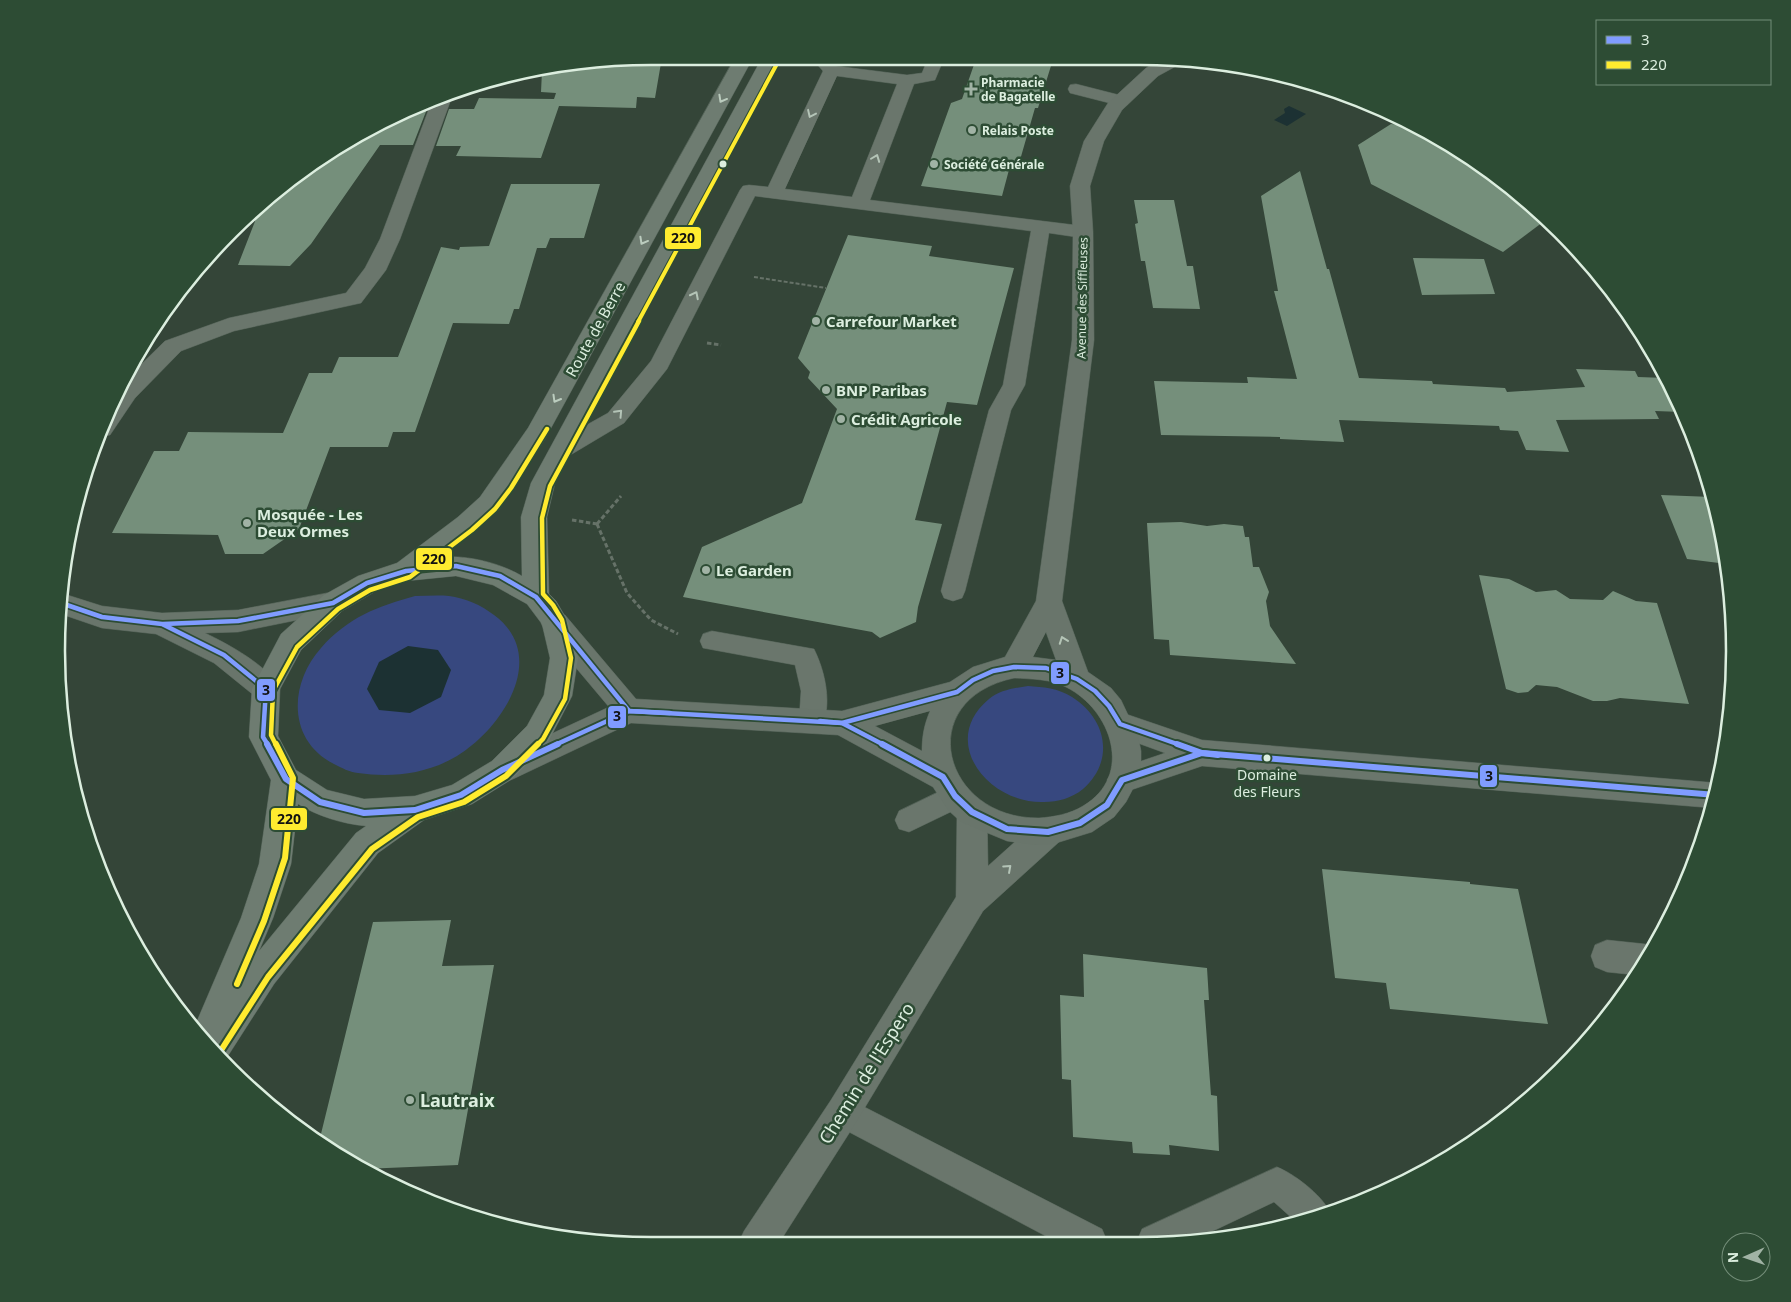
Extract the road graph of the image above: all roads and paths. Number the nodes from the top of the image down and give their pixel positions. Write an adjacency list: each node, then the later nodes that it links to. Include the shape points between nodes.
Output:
1 (737, 65): 22 (main road, Route de Berre, one-way to 22, via 566,383 505,483 489,504 467,524)
2 (767, 65): 18 (main road, Route de Berre)
3 (827, 65): 11 (lane, one-way to 11)
4 (837, 65): 7 (lane)
5 (934, 65): 7 (lane, via 929,77)
6 (1164, 66): 9 (street, Avenue des Siffleuses, via 1152,72)
7 (907, 80): 12 (lane, one-way to 7)
8 (1076, 89): 9 (lane)
9 (1121, 101): 14 (street, Avenue des Siffleuses, via 1094,141 1080,186)
10 (435, 107): 17 (street, via 390,239 375,270 353,298 229,325 174,346)
11 (774, 193): 12 (lane); 18 (lane, one-way to 11, via 616,418 660,364 749,190)
12 (859, 204): 13 (lane)
13 (1041, 226): 14 (lane); 23 (lane, via 1014,385 1000,410)
14 (1083, 232): 25 (street, Avenue des Siffleuses, via 1083,340)
15 (754, 277): 16 (path)
16 (826, 288)
17 (122, 400)
18 (564, 448): 24 (main road, Route de Berre, via 543,484 534,517)
19 (621, 496): 21 (path)
20 (570, 519): 21 (path)
21 (597, 524): 30 (path, via 627,593 651,620 678,635)
22 (406, 571): 24 (main road, via 456,566 500,576); 26 (main road, via 368,583)
23 (953, 591)
24 (536, 597): 28 (main road)
25 (1049, 601): 31 (street, Avenue des Siffleuses); 32 (street, Avenue des Siffleuses, one-way to 25)
26 (332, 603): 29 (street, via 238,620); 33 (main road, via 291,642)
27 (67, 605): 29 (street, via 102,617)
28 (555, 623): 35 (street); 40 (main road, via 564,658 558,696 537,735)
29 (162, 624): 33 (street, via 224,655)
30 (712, 641): 36 (lane, via 805,656 814,691)
31 (1014, 666): 32 (street, via 1046,668); 34 (street, via 986,674)
32 (1077, 679): 38 (street, via 1095,691)
33 (266, 689): 41 (main road, via 263,737)
34 (957, 692): 37 (street); 44 (street, via 943,711 936,732 936,755)
35 (629, 711): 36 (street); 40 (street)
36 (812, 721): 37 (street)
37 (842, 723): 44 (street)
38 (1120, 724): 39 (street); 42 (street, via 1127,752)
39 (1202, 753): 42 (street); 43 (street)
40 (502, 770): 45 (main road, via 461,795)
41 (286, 779): 45 (main road, via 320,802 364,813); 51 (main road, via 275,864 257,918)
42 (1122, 780): 47 (street, via 1107,805 1080,824)
43 (1708, 794)
44 (957, 795): 46 (lane); 47 (street, via 1008,829); 48 (street)
45 (415, 810): 52 (main road, via 367,843 262,973)
46 (909, 820)
47 (1048, 832): 48 (street, Chemin de l'Espero, one-way to 47)
48 (972, 900): 53 (street, Chemin de l'Espero)
49 (1606, 956): 50 (street)
50 (1638, 959)
51 (208, 1034)
52 (216, 1043)
53 (842, 1112): 56 (street, Chemin de l'Espero); 57 (lane)
54 (1310, 1212): 55 (lane, via 1277,1183)
55 (1164, 1236)
56 (762, 1237)
57 (1080, 1237)

